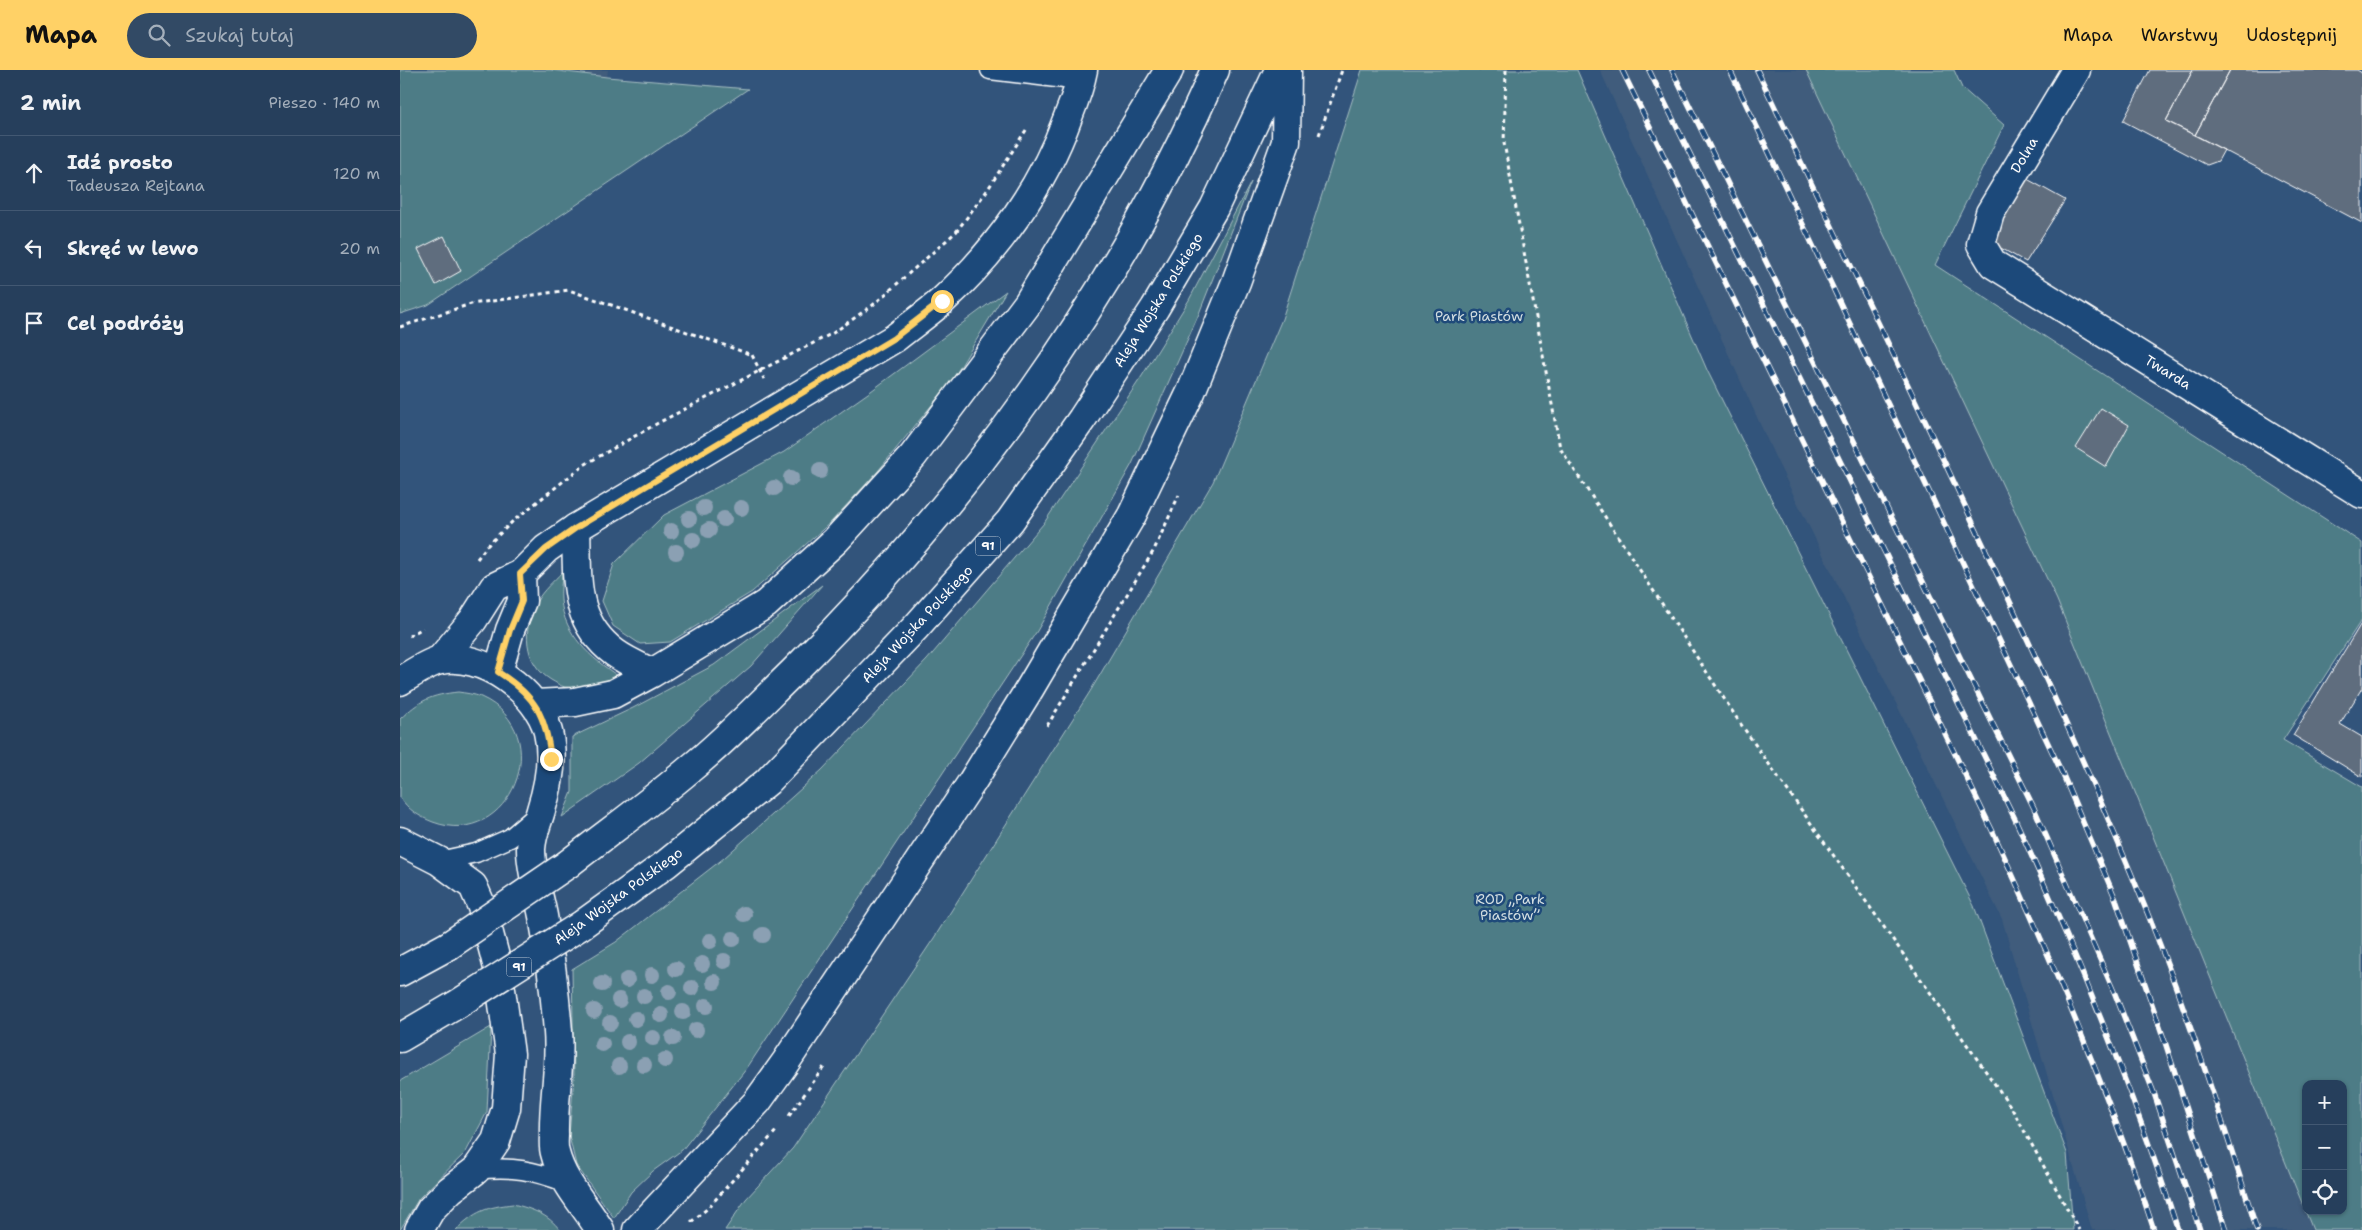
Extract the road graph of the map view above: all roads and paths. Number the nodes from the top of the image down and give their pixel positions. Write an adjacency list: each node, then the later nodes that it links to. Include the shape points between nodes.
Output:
1 (990, 70): 9 (lane)
2 (1169, 70): 20 (main road, via 1028,304 913,456 811,565 766,604)
3 (1215, 70): 26 (main road, bridge, via 1140,222 1101,288 1048,370 914,544 840,625 699,761 568,864 448,946)
4 (1279, 70): 27 (main road, Aleja Wojska Polskiego / 91, bridge, via 1214,208 1155,308 1010,521 916,627 767,782 666,864 580,926)
5 (1287, 70): 32 (main road, via 1286,142 1236,282 1195,382 1132,515 972,782 785,1063 751,1108)
6 (1506, 70): 33 (path, via 1504,143 1560,448 1740,722 2011,1108)
7 (2076, 70): 10 (main road, Dolna, via 1990,213)
8 (1082, 75): 9 (lane); 13 (main road, via 1062,135 1038,184 978,266 942,301 894,338)
9 (1045, 76): 12 (path, via 1033,118 956,232 915,270 833,333)
10 (1981, 244): 14 (main road, Twarda, via 1993,264)
11 (400, 327): 12 (path, via 471,304 569,290 752,355)
12 (759, 369): 13 (path); 16 (path, via 584,465 513,521)
13 (780, 408): 15 (main road)
14 (2362, 494)
15 (576, 528): 17 (main road, via 546,549); 20 (main road, via 580,605 593,633 615,653)
16 (476, 560)
17 (520, 574): 18 (main road, via 494,587 474,620); 19 (main road, via 522,601)
18 (440, 660): 19 (main road, via 468,661); 21 (main road)
19 (498, 672): 22 (main road, via 518,684)
20 (652, 673): 22 (main road, via 613,694 576,702)
21 (400, 681)
22 (535, 704): 23 (main road, via 548,731 551,759)
23 (540, 813): 25 (lane, via 510,838 476,853); 29 (main road, via 532,833 531,853 547,940 558,1034 554,1152)
24 (400, 841): 25 (main road)
25 (439, 861): 28 (main road, via 473,886 482,907 498,968 510,1054 506,1108 496,1141)
26 (400, 972)
27 (400, 1038)
28 (476, 1170): 29 (lane, via 536,1171); 30 (main road, via 431,1209)
29 (567, 1183): 31 (main road)
30 (420, 1230)
31 (600, 1230)
32 (636, 1230)
33 (2079, 1230)

